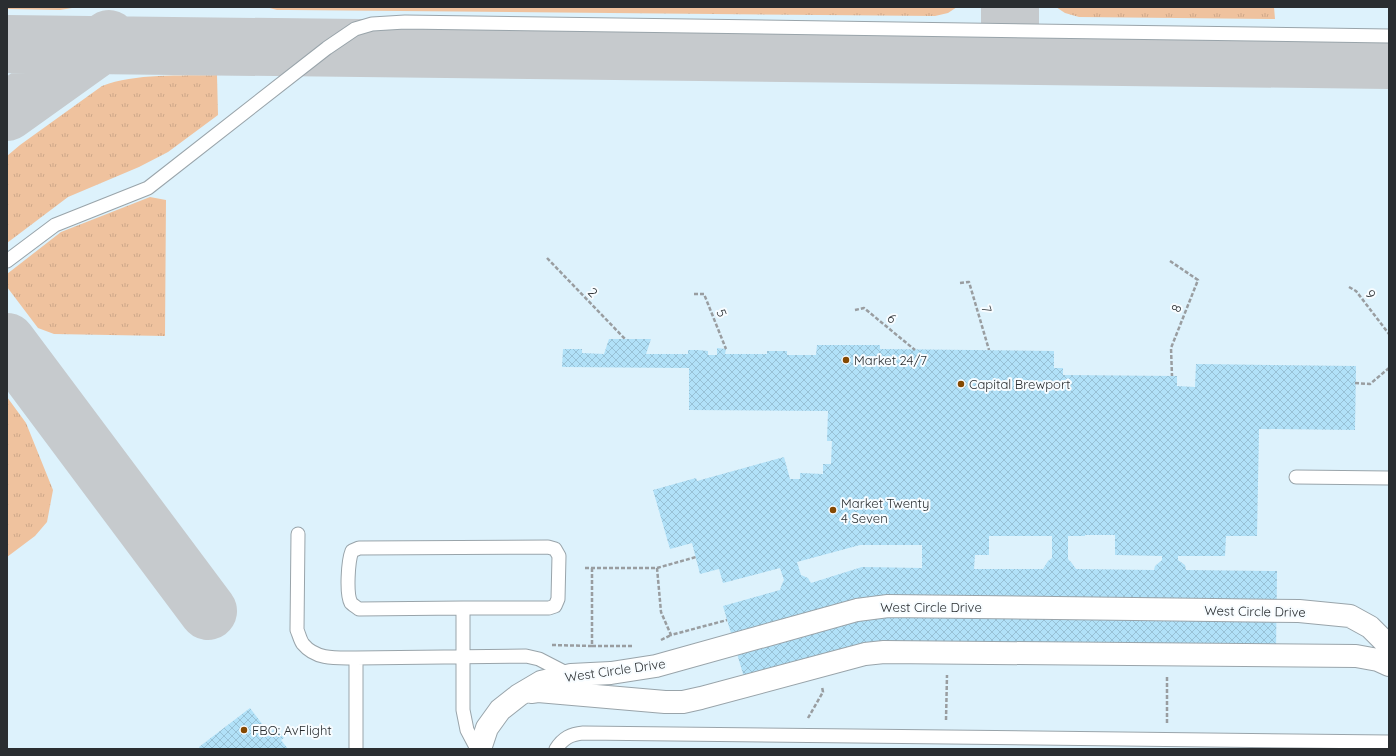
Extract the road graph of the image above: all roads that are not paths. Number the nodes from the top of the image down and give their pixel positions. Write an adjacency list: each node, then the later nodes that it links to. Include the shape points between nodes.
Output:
1 (1389, 36): 2 (lane, via 405,22 372,24 355,29 327,48 148,188 55,225)
2 (7, 261)
3 (1296, 477): 4 (lane)
4 (1389, 478)
5 (298, 534): 9 (lane, via 297,630 303,643 313,653 326,657)
6 (462, 608): 6 (lane, via 555,606 558,600 558,556 555,550 548,547 359,548 352,551 349,559 349,596 351,604 359,609); 8 (lane)
7 (1389, 646): 11 (street, West Circle Drive, via 1370,627 1350,616 1299,611 888,606 857,610 656,666 611,673)
8 (463, 656): 9 (lane); 11 (lane, via 539,658); 16 (lane, via 463,710 466,730)
9 (356, 658): 15 (lane)
10 (1389, 665): 12 (street, via 1356,656 884,652 865,654 683,702 538,691)
11 (571, 675): 12 (street, West Circle Drive, via 541,682)
12 (519, 694): 17 (street, West Circle Drive, via 500,710 487,728)
13 (1389, 742): 14 (lane, via 1166,740)
14 (1092, 744): 18 (lane, via 946,737 584,733 572,734 560,742)
15 (356, 749)
16 (476, 749)
17 (480, 749)
18 (556, 749)

